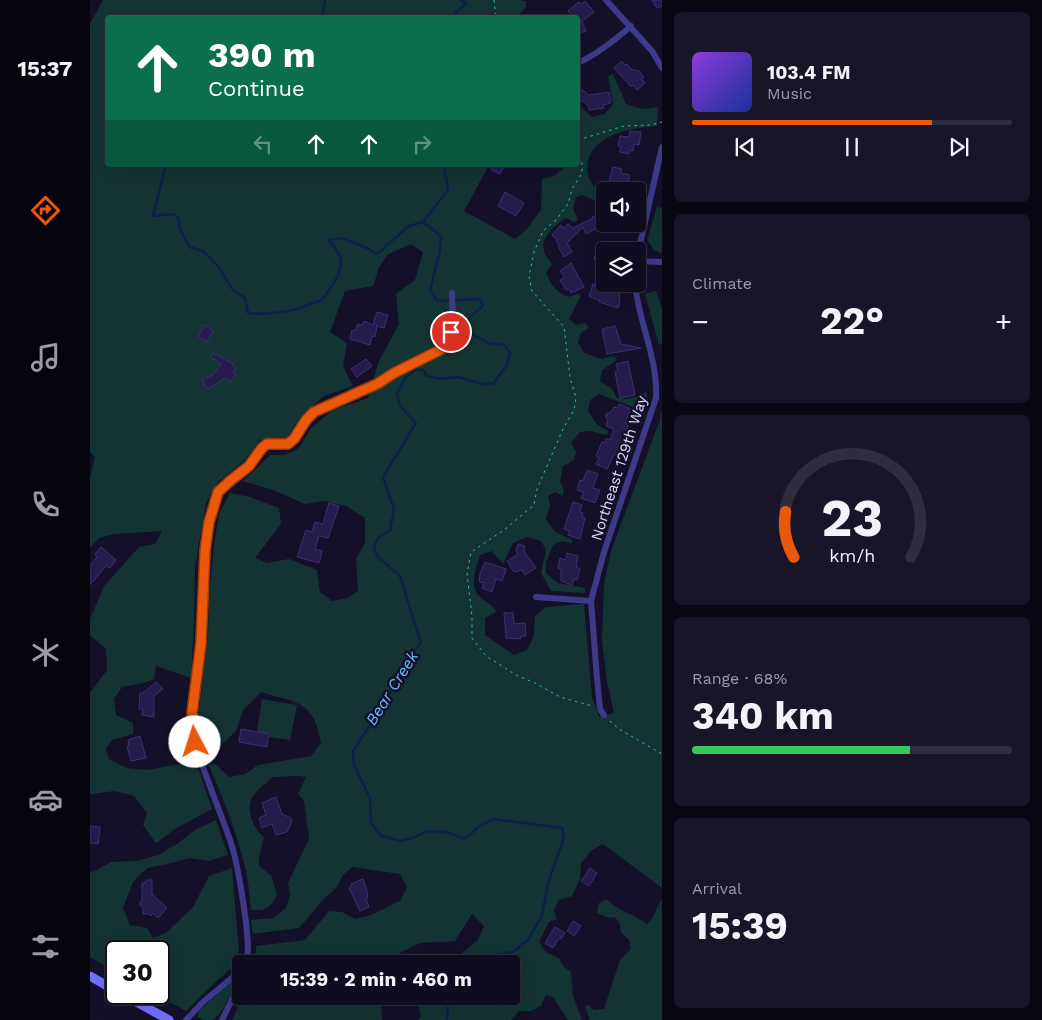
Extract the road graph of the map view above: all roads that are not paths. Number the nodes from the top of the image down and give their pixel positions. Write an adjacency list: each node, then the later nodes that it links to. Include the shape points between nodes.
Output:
1 (606, 0): 2 (street)
2 (630, 26): 3 (street); 4 (street)
3 (580, 62)
4 (662, 68)
5 (662, 147): 6 (street)
6 (640, 242)
7 (646, 261): 8 (street)
8 (662, 262)
9 (636, 292): 12 (street, Northeast 129th Way, via 656,372 656,398 604,552)
10 (452, 294): 14 (street, via 450,339 446,347 377,384 314,412 294,439 288,444 267,444 249,466 218,492 205,551 193,729 199,756 236,861)
11 (536, 597): 12 (street)
12 (591, 601): 13 (street, Northeast 129th Way)
13 (602, 712)
14 (248, 955)
15 (90, 976): 17 (main road)
16 (232, 978): 21 (street)
17 (105, 985)
18 (232, 999): 22 (street)
19 (142, 1005): 20 (main road)
20 (169, 1020)
21 (186, 1020)
22 (222, 1020)

